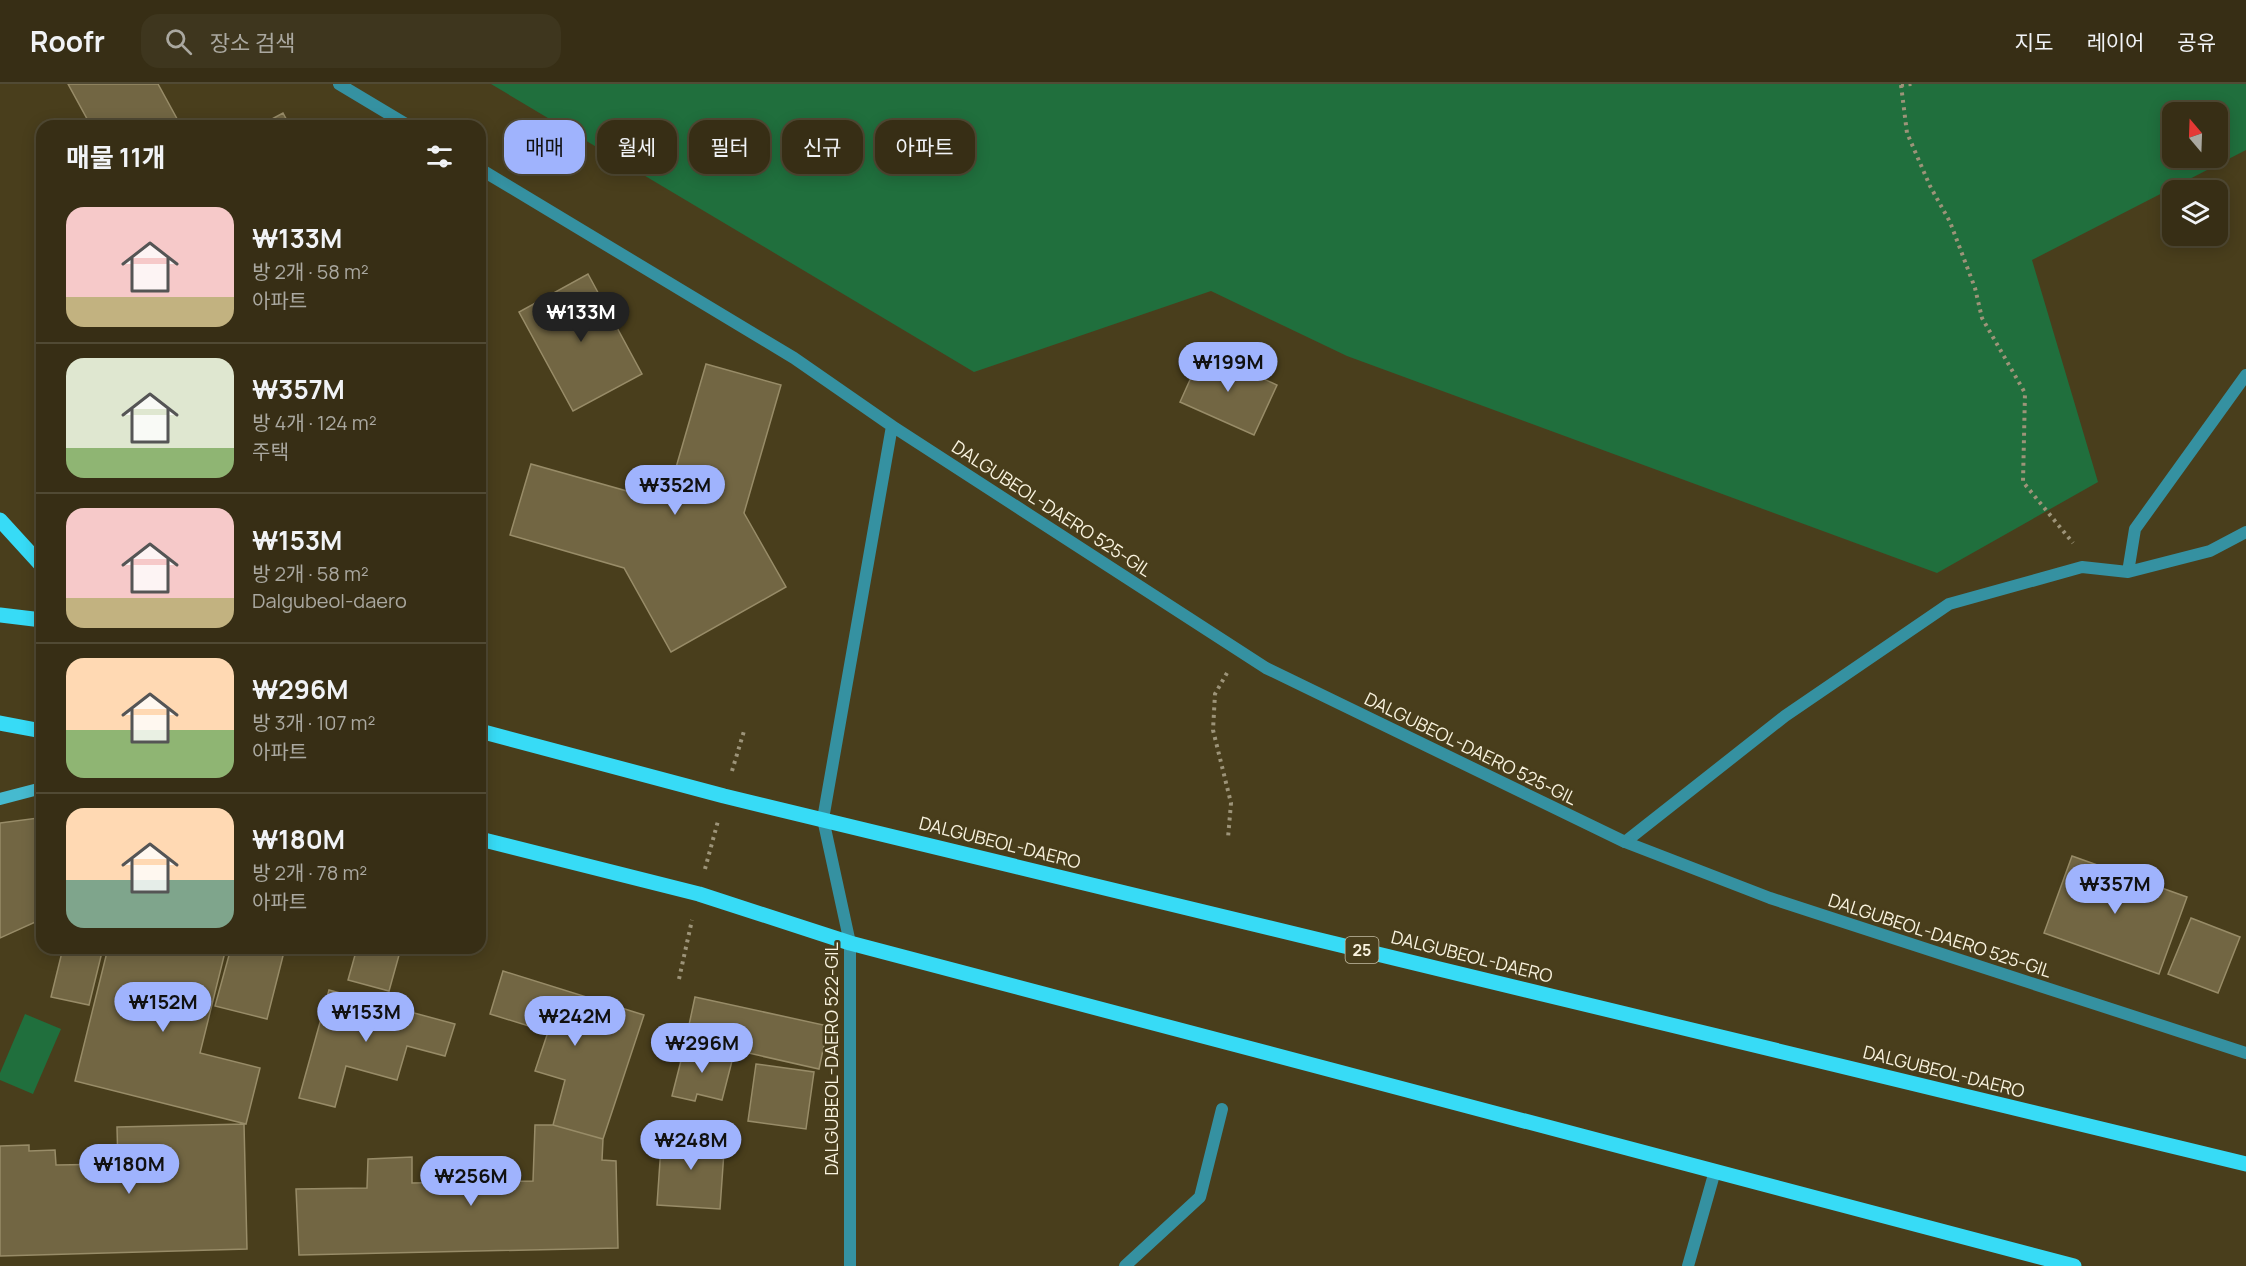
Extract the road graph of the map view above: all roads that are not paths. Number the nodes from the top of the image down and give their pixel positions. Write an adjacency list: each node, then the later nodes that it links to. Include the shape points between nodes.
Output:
1 (339, 84): 2 (street)
2 (399, 120)
3 (486, 173): 5 (street, DALGUBEOL-DAERO 525-GIL, via 794,358)
4 (2246, 375): 9 (street, via 2134,529)
5 (892, 426): 17 (street); 19 (street, DALGUBEOL-DAERO 525-GIL, via 1266,668)
6 (0, 520): 8 (main road)
7 (2246, 532): 9 (street, via 2210,551)
8 (36, 559)
9 (2128, 572): 19 (street, via 2082,567 1949,604 1785,716)
10 (0, 615): 11 (main road)
11 (36, 619)
12 (0, 723): 13 (main road)
13 (36, 730)
14 (486, 733): 17 (main road, DALGUBEOL-DAERO / 25)
15 (36, 790): 16 (main road)
16 (0, 799)
17 (823, 819): 20 (street, DALGUBEOL-DAERO 522-GIL); 23 (main road, DALGUBEOL-DAERO / 25)
18 (486, 841): 20 (main road, via 699,894)
19 (1625, 842): 21 (street, DALGUBEOL-DAERO 525-GIL, via 1770,898)
20 (850, 943): 24 (main road); 25 (street, DALGUBEOL-DAERO 522-GIL)
21 (2246, 1053)
22 (1222, 1109): 26 (street, via 1200,1197)
23 (2246, 1164)
24 (1715, 1171): 27 (street); 28 (main road)
25 (850, 1266)
26 (1125, 1266)
27 (1689, 1266)
28 (2074, 1266)

